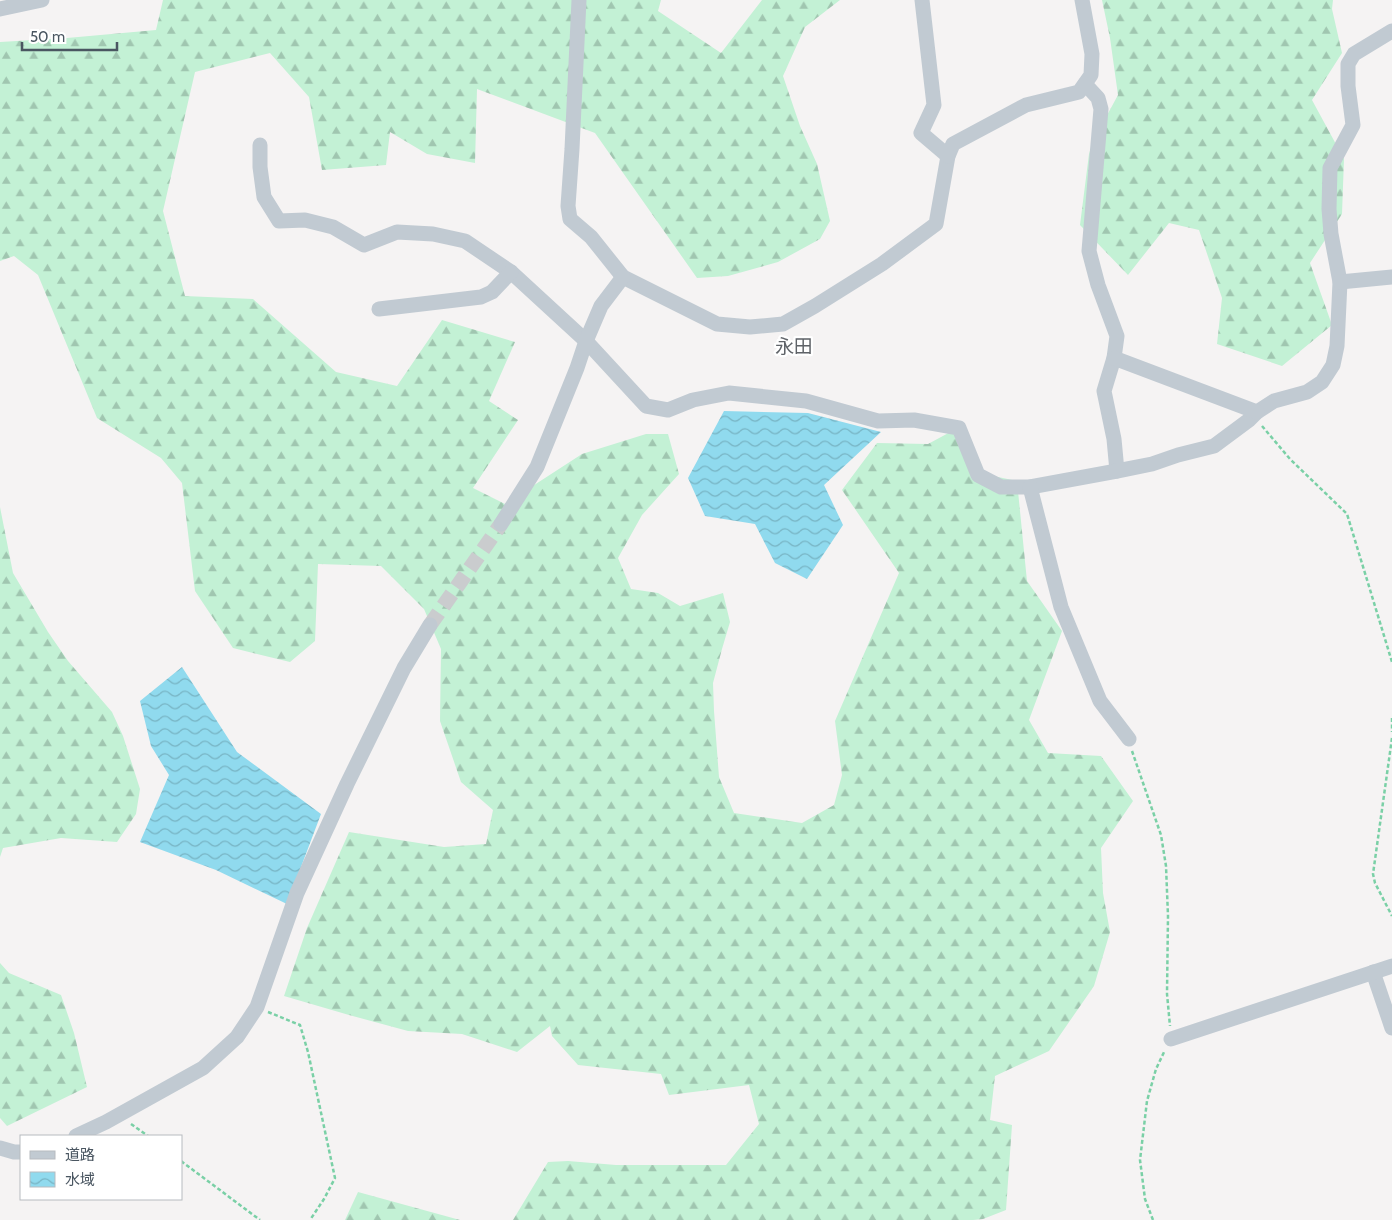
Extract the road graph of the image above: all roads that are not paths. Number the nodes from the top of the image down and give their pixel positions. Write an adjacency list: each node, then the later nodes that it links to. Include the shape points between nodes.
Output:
1 (42, 0): 5 (street)
2 (579, 0): 11 (street, via 568,206 570,219 591,237)
3 (922, 0): 9 (street, via 934,105 921,133)
4 (1082, 0): 7 (street, via 1092,54 1091,75)
5 (0, 9)
6 (1392, 32): 13 (street, via 1354,54 1348,64 1353,125 1330,168 1331,234)
7 (1084, 84): 9 (street, via 1079,92 1026,105 953,144); 16 (street, via 1098,98 1101,109 1088,251 1117,336)
8 (260, 145): 10 (street, via 264,197 279,221 305,220 333,227 364,245 397,232 433,234 465,241)
9 (948, 156): 11 (street, via 936,224 882,264 783,324 750,327 717,324)
10 (511, 272): 14 (street, via 492,292 481,297); 15 (street)
11 (623, 276): 15 (street, via 601,306)
12 (1392, 277): 13 (street)
13 (1340, 282): 17 (street, via 1337,346 1333,365 1326,376 1307,392 1274,402)
14 (379, 309)
15 (586, 341): 19 (street, via 646,406 668,410 693,400 729,393 806,401 878,421 914,420 958,428 978,475 1001,487); 20 (street, via 537,468)
16 (1114, 358): 17 (street); 18 (street, via 1104,391)
17 (1257, 412): 18 (street, via 1214,446)
18 (1117, 472): 19 (street)
19 (1030, 487): 22 (street, via 1061,607 1100,701)
20 (501, 524)
21 (430, 625): 27 (street, via 404,668 297,893 257,1007 236,1037 203,1068)
22 (1128, 739)
23 (1392, 966): 24 (street)
24 (1373, 972): 25 (street); 26 (street)
25 (1392, 1028)
26 (1171, 1039)
27 (78, 1135)
28 (0, 1148): 29 (street)
29 (20, 1152)

